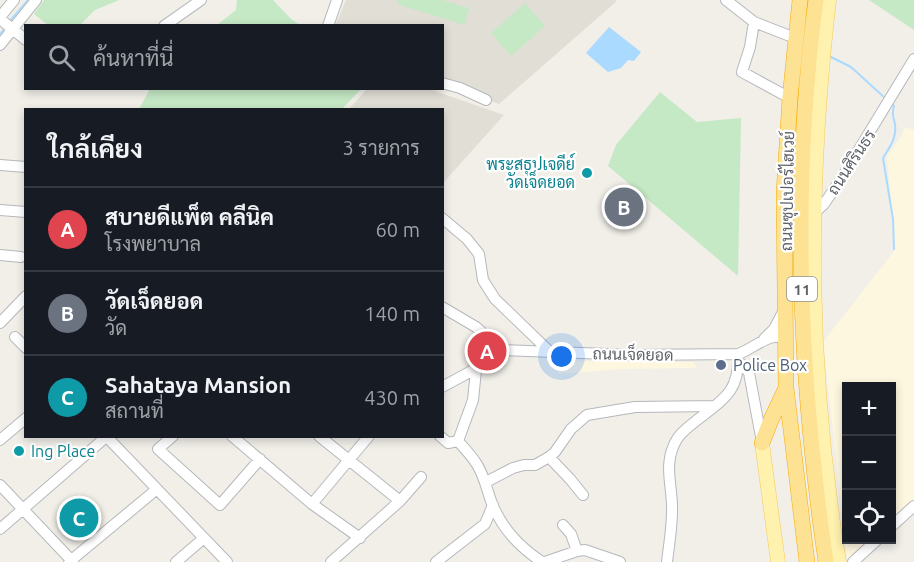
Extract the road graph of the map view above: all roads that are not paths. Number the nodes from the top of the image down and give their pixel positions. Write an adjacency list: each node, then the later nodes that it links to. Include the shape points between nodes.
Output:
1 (14, 0): 9 (street)
2 (36, 0): 13 (street)
3 (201, 0): 11 (street)
4 (337, 0): 12 (street)
5 (726, 0): 10 (street)
6 (800, 0): 15 (highway, ถนนซุปเปอร์ไฮเวย์ / 11)
7 (816, 0): 85 (highway, ถนนซุปเปอร์ไฮเวย์ / 11, via 801,207 804,341 815,486)
8 (829, 0): 25 (main road)
9 (0, 18): 13 (street)
10 (754, 22): 15 (street); 19 (street, via 742,72)
11 (167, 24)
12 (329, 24)
13 (12, 29): 14 (street); 16 (street)
14 (24, 38)
15 (795, 38): 19 (highway, ถนนซุปเปอร์ไฮเวย์ / 11)
16 (0, 45)
17 (914, 59): 25 (street, ถนนศิรินธร, via 841,179)
18 (444, 84): 20 (street)
19 (790, 98): 30 (highway, ถนนซุปเปอร์ไฮเวย์ / 11, via 784,193)
20 (486, 100)
21 (0, 165): 22 (street)
22 (24, 167)
23 (0, 210): 24 (street)
24 (24, 212)
25 (813, 214): 86 (main road, via 819,412)
26 (444, 220): 38 (street, via 479,254 483,280 495,299)
27 (0, 255): 28 (street)
28 (21, 257)
29 (24, 298): 32 (street)
30 (786, 304): 34 (highway, ถนนซุปเปอร์ไฮเวย์ / 11); 35 (street, ถนนเจ็ดยอด)
31 (444, 308): 37 (street, via 476,327)
32 (1, 321)
33 (15, 337): 36 (street)
34 (786, 339): 35 (street, ถนนเจ็ดยอด, via 777,336); 42 (highway, ถนนซุปเปอร์ไฮเวย์ / 11)
35 (762, 342): 39 (street, ถนนเจ็ดยอด)
36 (24, 346)
37 (502, 350): 38 (street, ถนนเจ็ดยอด); 40 (street)
38 (550, 352): 39 (street, ถนนเจ็ดยอด)
39 (738, 359): 43 (street, via 734,386); 54 (street, via 749,373)
40 (476, 370): 41 (street); 53 (street, via 473,400)
41 (444, 386)
42 (786, 388): 54 (highway); 84 (highway, ถนนซุปเปอร์ไฮเวย์ / 11)
43 (715, 406): 55 (street, via 634,407 587,415); 82 (street, via 684,431 670,459 673,510)
44 (24, 420): 52 (street)
45 (105, 438): 67 (street)
46 (107, 438): 61 (street)
47 (171, 438): 56 (street, via 158,449 220,505)
48 (234, 438): 56 (street)
49 (321, 438): 57 (street)
50 (367, 438): 57 (street)
51 (442, 438): 53 (street, via 448,443)
52 (0, 441)
53 (458, 441): 59 (street)
54 (762, 443): 83 (main road)
55 (549, 457): 59 (street, via 535,465 513,468); 62 (street)
56 (260, 459): 64 (street)
57 (348, 460): 63 (street); 64 (street)
58 (421, 477): 63 (street)
59 (486, 482): 65 (street)
60 (0, 485): 67 (street)
61 (157, 489): 71 (street); 75 (street)
62 (583, 495)
63 (400, 501): 72 (street)
64 (312, 504): 72 (street)
65 (493, 505): 79 (street, via 489,519); 80 (street, via 508,533)
66 (914, 506): 68 (street)
67 (23, 509): 70 (street); 75 (street)
68 (896, 522)
69 (563, 525): 74 (street)
70 (0, 529)
71 (204, 538): 76 (street); 77 (street)
72 (360, 538): 78 (street)
73 (873, 544): 87 (street)
74 (577, 551): 80 (street); 81 (street)
75 (71, 561)
76 (176, 562)
77 (227, 562)
78 (331, 562)
79 (436, 562)
80 (544, 562)
81 (621, 562)
82 (667, 562)
83 (777, 562)
84 (807, 562)
85 (826, 562)
86 (839, 562)
87 (853, 562)

